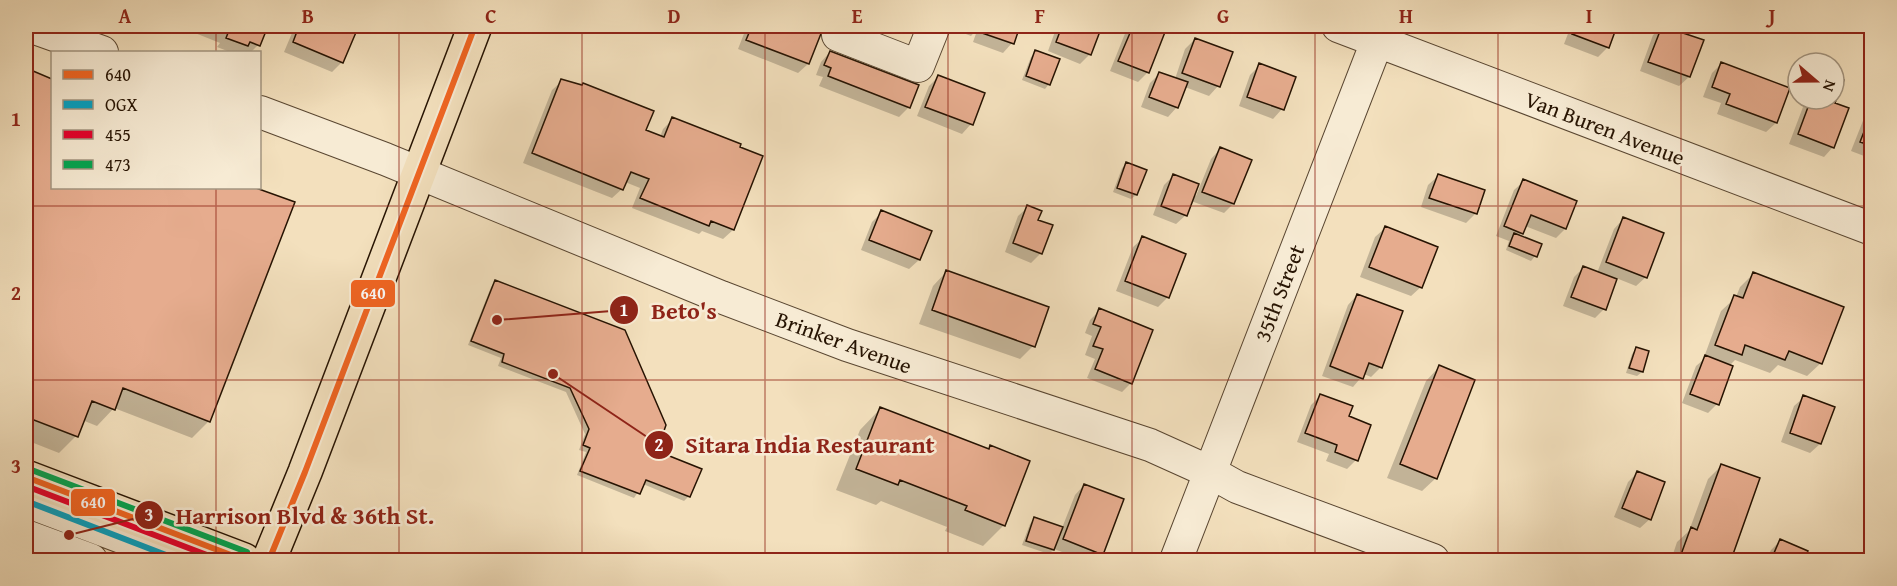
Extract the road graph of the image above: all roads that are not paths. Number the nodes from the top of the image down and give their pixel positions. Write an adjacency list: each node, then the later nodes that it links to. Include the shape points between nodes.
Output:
1 (29, 26): 7 (street)
2 (475, 26): 9 (main road)
3 (934, 26): 6 (street, via 918,66)
4 (1338, 26): 5 (street, Van Buren Avenue)
5 (1380, 33): 10 (street, Van Buren Avenue); 11 (street, 35th Street)
6 (838, 35)
7 (99, 51)
8 (261, 112): 9 (street, Brinker Avenue)
9 (420, 174): 11 (street, Brinker Avenue, via 764,314 1150,445); 18 (main road)
10 (1872, 229)
11 (1210, 472): 19 (street, 35th Street); 20 (street, Brinker Avenue, via 1237,487)
12 (26, 477): 17 (main road)
13 (26, 501): 16 (street)
14 (26, 536): 15 (street)
15 (92, 561)
16 (179, 561)
17 (244, 561)
18 (269, 561)
19 (1176, 561)
20 (1433, 561)

